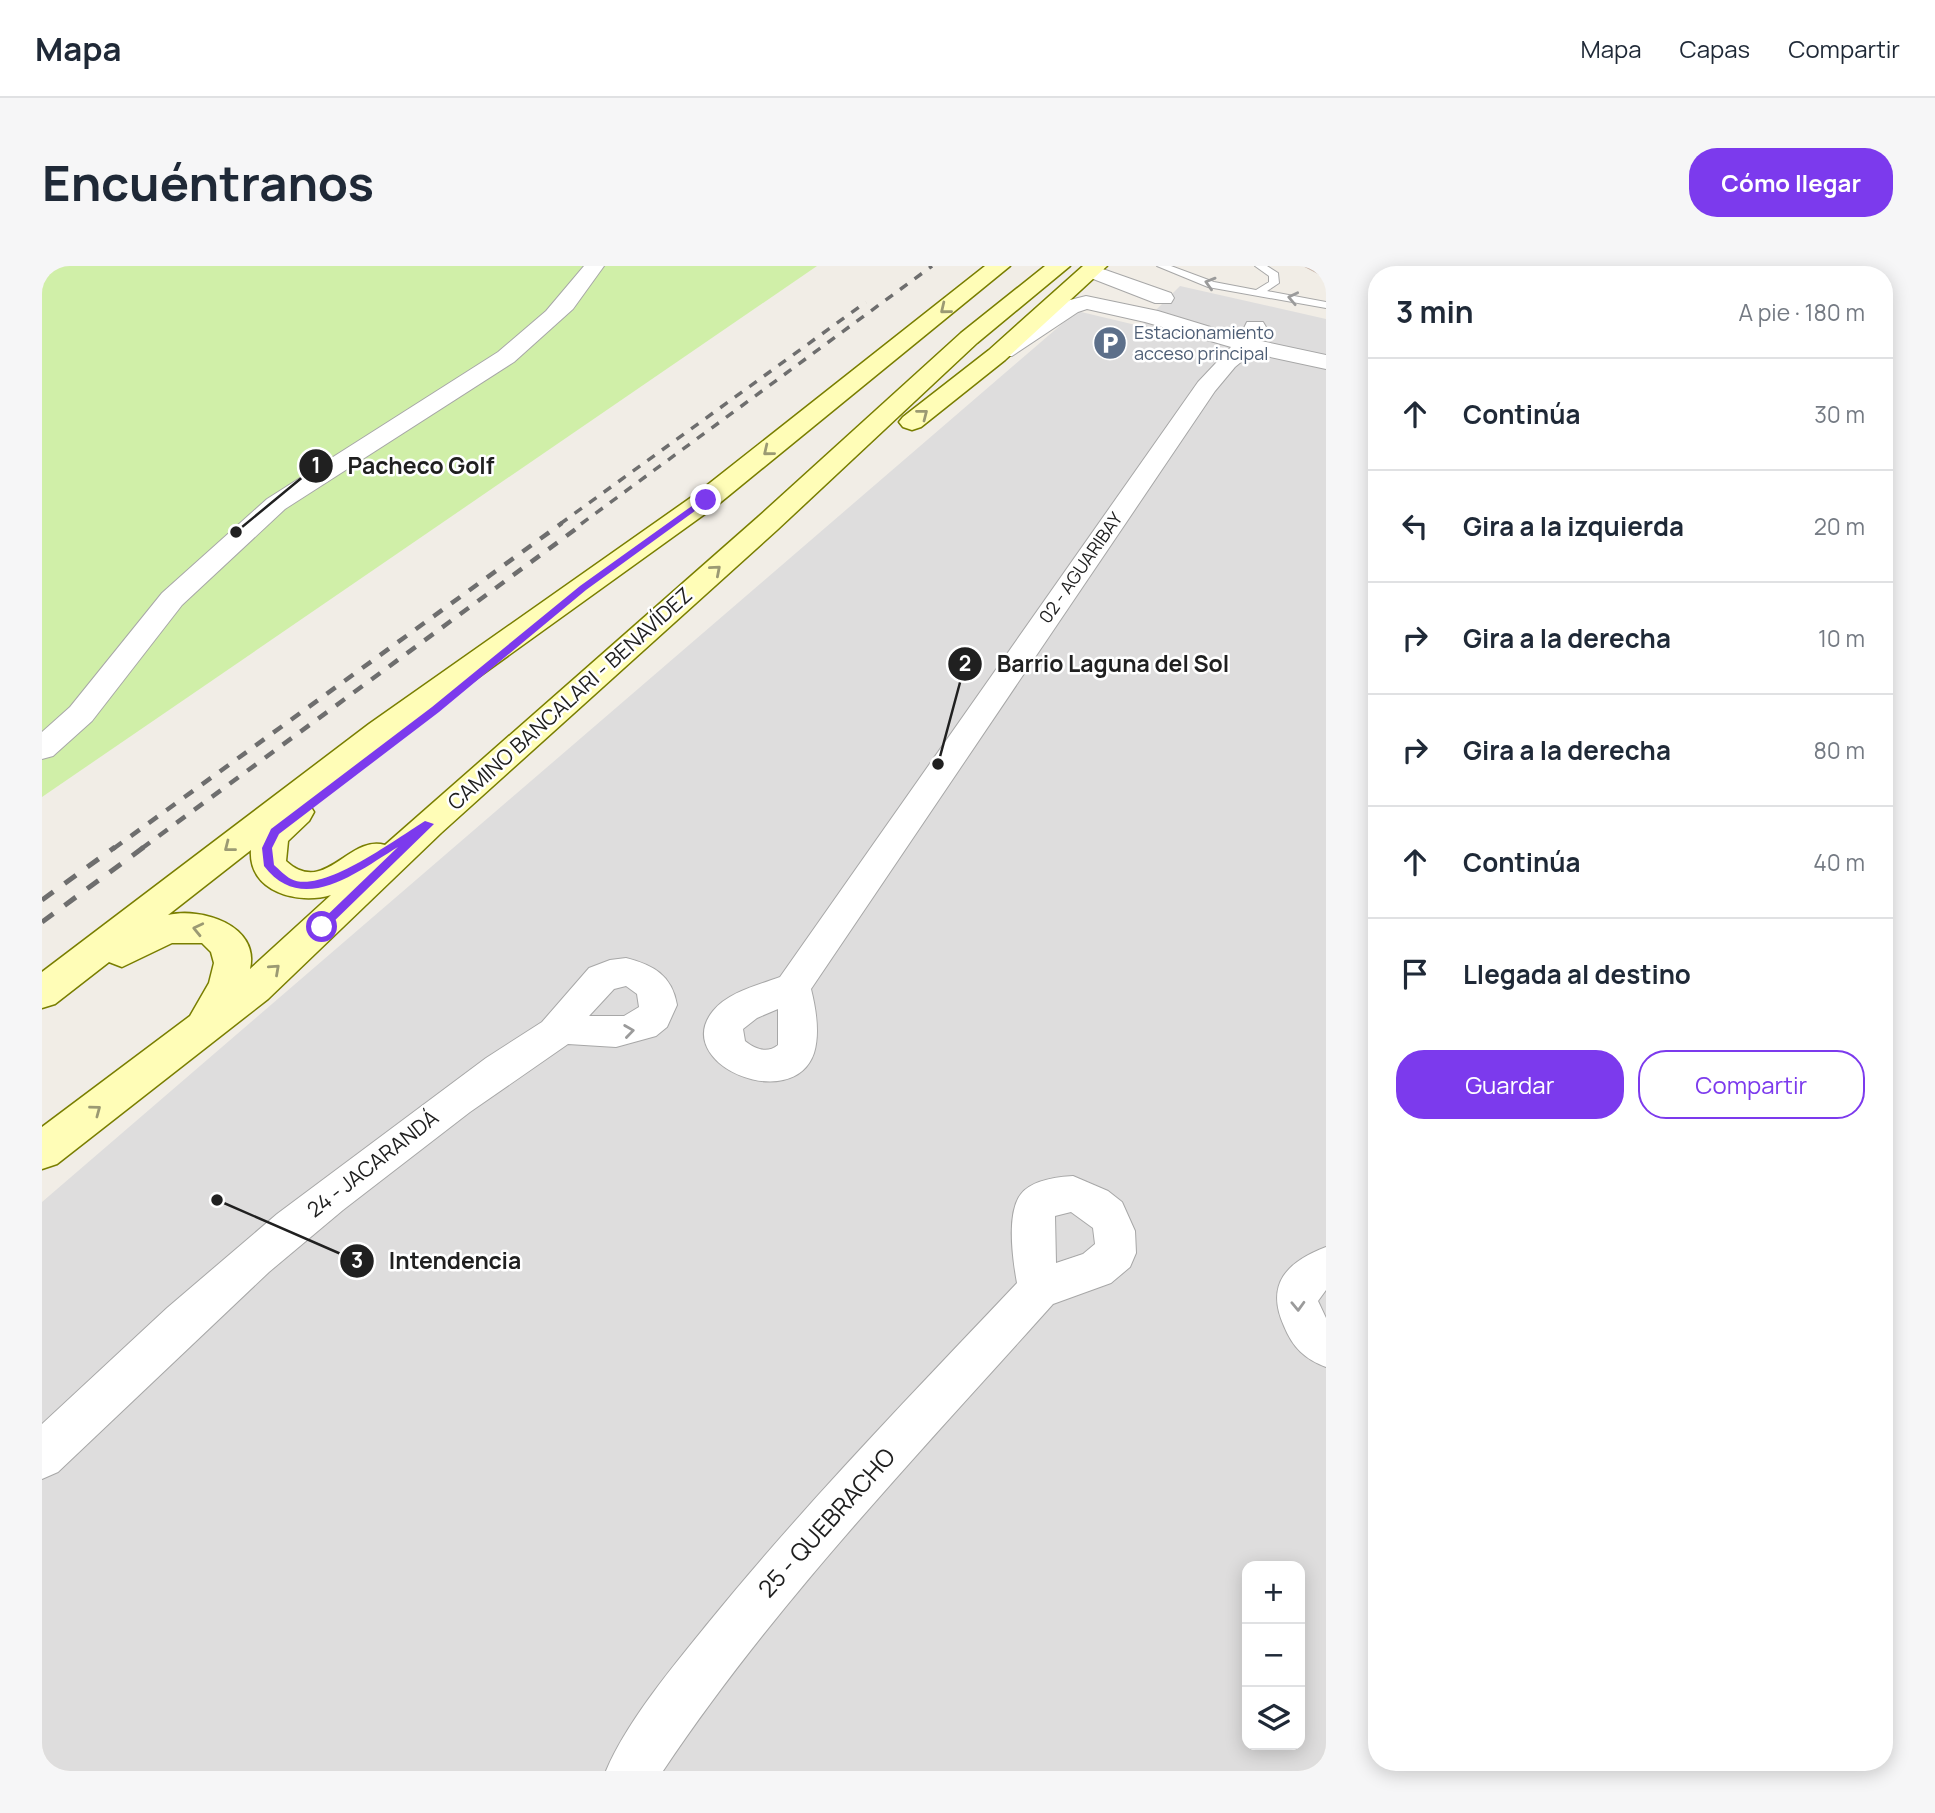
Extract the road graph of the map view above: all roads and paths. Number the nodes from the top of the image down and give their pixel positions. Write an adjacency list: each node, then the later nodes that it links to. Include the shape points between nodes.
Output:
1 (594, 266): 16 (street, via 562,310 506,357 276,504 172,599 81,714)
2 (999, 266): 15 (main road, one-way to 15, via 706,500)
3 (1059, 266): 14 (main road, CAMINO BANCALARI - BENAVÍDEZ, via 969,338)
4 (1163, 266): 7 (lane, one-way to 4, via 1212,285)
5 (1259, 266): 7 (lane, via 1274,275 1274,283)
6 (1091, 270): 8 (main road); 10 (street, via 1142,297)
7 (1260, 291): 9 (lane, one-way to 7)
8 (1063, 294): 10 (street); 12 (main road)
9 (1326, 305)
10 (1251, 336): 11 (street); 12 (street, via 1086,302 1070,307); 13 (street); 18 (street, 02 - AGUARIBAY, via 1206,387)
11 (1326, 341)
12 (997, 355): 14 (main road, one-way to 12, via 894,436)
13 (1326, 362)
14 (767, 524): 17 (main road, CAMINO BANCALARI - BENAVÍDEZ, one-way to 14)
15 (569, 599): 17 (main road, via 275,831 267,848 269,866 290,883 313,886 337,879); 19 (main road, one-way to 19, via 380,732)
16 (42, 748)
17 (429, 824): 22 (main road, CAMINO BANCALARI - BENAVÍDEZ, one-way to 17, via 255,988)
18 (793, 987)
19 (42, 993)
20 (42, 1015): 22 (main road, one-way to 20, via 221,1001 232,979 235,958 230,944 195,926 146,936)
21 (561, 1028): 27 (street, 24 - JACARANDÁ, via 520,1053 326,1199 234,1276)
22 (192, 1037): 23 (main road, CAMINO BANCALARI - BENAVÍDEZ, one-way to 22)
23 (42, 1151)
24 (1326, 1267): 26 (street, one-way to 26, via 1311,1276 1296,1296 1298,1318)
25 (1038, 1289): 28 (street, 25 - QUEBRACHO, via 782,1570 692,1683)
26 (1326, 1346)
27 (42, 1456)
28 (632, 1771)

